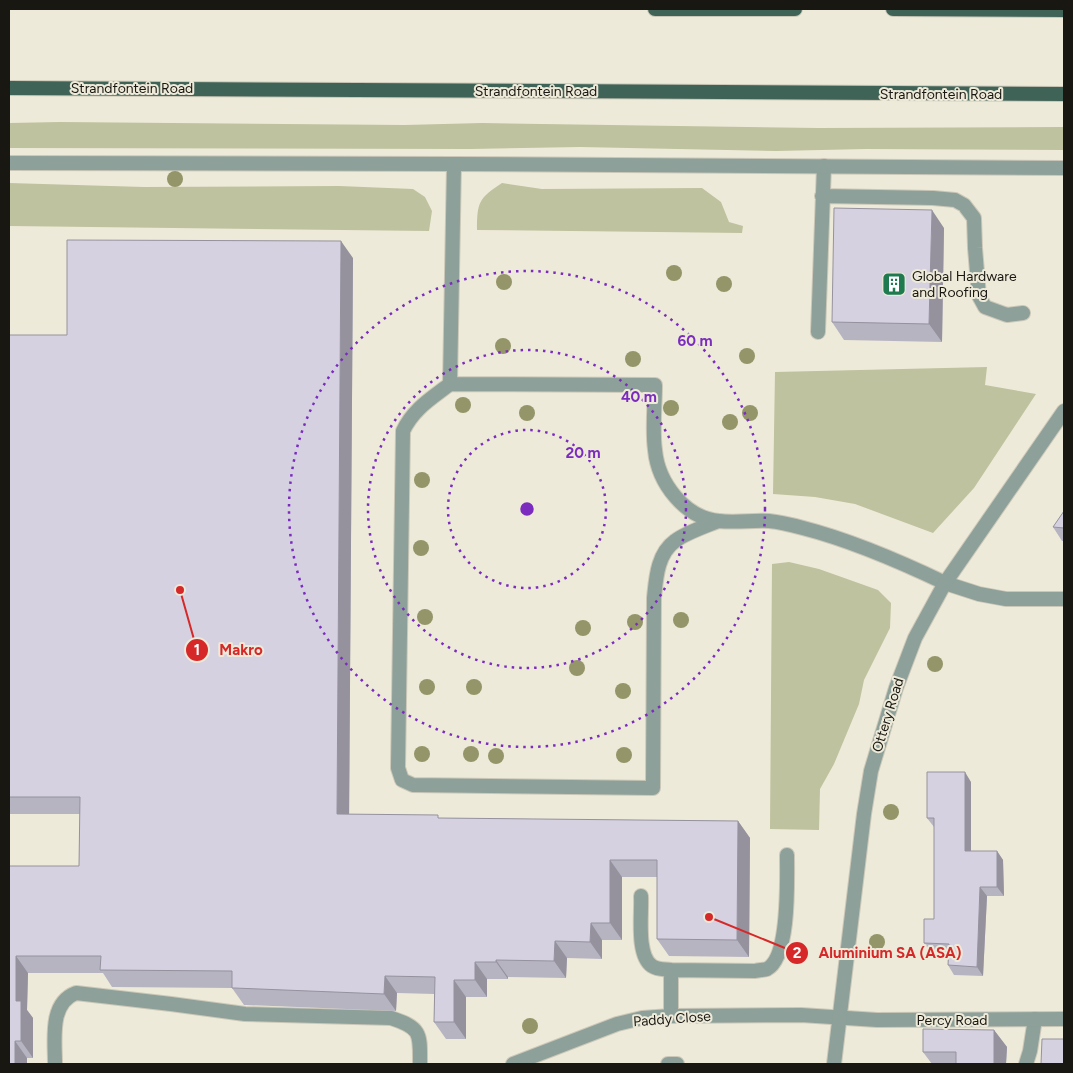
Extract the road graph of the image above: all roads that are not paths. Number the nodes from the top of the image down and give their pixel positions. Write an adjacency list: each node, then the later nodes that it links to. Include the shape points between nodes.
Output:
1 (655, 9): 2 (main road)
2 (795, 9)
3 (893, 9): 4 (main road)
4 (1064, 10)
5 (9, 88): 6 (main road, Strandfontein Road)
6 (1064, 94)
7 (9, 163): 8 (street)
8 (454, 164): 9 (street); 14 (street)
9 (824, 166): 10 (street); 11 (street)
10 (1064, 168)
11 (822, 196): 12 (street, via 933,198 955,200 964,205 974,218 979,296 985,307 1007,315); 13 (street)
12 (1023, 313)
13 (818, 332)
14 (450, 384): 16 (street, via 655,385 654,451 660,470 679,501 697,514); 16 (street, via 409,418 403,431 398,768 402,780 407,783 653,788 656,575 664,554 675,541)
15 (1064, 411): 17 (street, Ottery Road)
16 (718, 521): 17 (street, via 770,521 803,528 843,540)
17 (945, 583): 18 (street, via 1006,599); 23 (street, Ottery Road, via 915,638 896,688 872,771)
18 (1064, 599)
19 (787, 856): 21 (street, via 785,934 776,959 768,968 756,971)
20 (642, 896): 21 (street, via 645,958 658,969)
21 (671, 970): 22 (street)
22 (671, 1016): 23 (street, Paddy Close); 28 (street, Paddy Close, via 618,1024)
23 (840, 1017): 24 (street, Percy Road, via 877,1020); 31 (street, Ottery Road)
24 (1035, 1019): 25 (street, Percy Road); 32 (street)
25 (1064, 1019)
26 (55, 1064): 27 (street, via 59,1006 66,997 76,993 245,1014 391,1018 414,1028 420,1037)
27 (420, 1064)
28 (513, 1064)
29 (668, 1064): 30 (street)
30 (677, 1064)
31 (834, 1064)
32 (1026, 1064)

